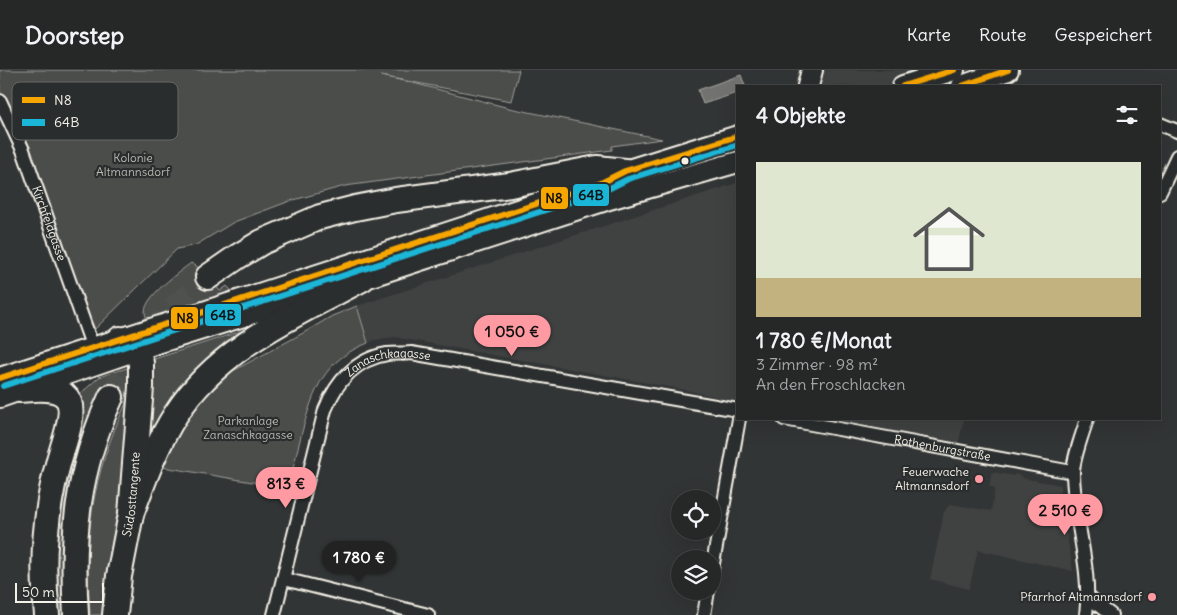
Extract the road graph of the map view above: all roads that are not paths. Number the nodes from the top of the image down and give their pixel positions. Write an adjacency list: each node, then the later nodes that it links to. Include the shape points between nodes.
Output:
1 (812, 70): 4 (main road)
2 (954, 70): 5 (main road)
3 (1008, 70): 6 (main road)
4 (808, 85)
5 (906, 85)
6 (965, 85)
7 (0, 101): 9 (street, Kirchfeldgasse)
8 (1161, 124): 10 (street)
9 (12, 127)
10 (1177, 131)
11 (736, 137): 15 (main road)
12 (18, 140): 19 (street, Kirchfeldgasse)
13 (1177, 156): 16 (street)
14 (736, 163): 18 (main road, via 606,200)
15 (625, 171): 17 (highway, via 597,168 510,185 355,208 320,217 262,242); 20 (main road, via 592,186)
16 (1161, 190)
17 (208, 277)
18 (362, 279): 20 (main road); 28 (highway, via 263,332 212,371 166,431)
19 (93, 348): 20 (main road); 21 (main road)
20 (132, 354): 21 (main road); 28 (highway, Südosttangente, via 140,420)
21 (7, 388): 33 (highway, via 59,391 71,407 47,518 44,570)
22 (111, 397): 34 (highway, via 94,438 78,506 74,556)
23 (736, 410): 30 (street, Zanaschkagasse, via 411,353 387,354 369,360 342,380 325,410)
24 (740, 420): 29 (street)
25 (790, 420): 27 (street, Rothenburgstraße)
26 (1087, 420): 27 (street)
27 (1072, 472): 31 (street)
28 (131, 514): 35 (highway, Südosttangente)
29 (716, 550)
30 (284, 579): 36 (street, Zanaschkagasse); 37 (street)
31 (1088, 597): 39 (street); 40 (street)
32 (706, 600): 38 (street)
33 (47, 615)
34 (76, 615)
35 (115, 615)
36 (274, 615)
37 (428, 615)
38 (704, 615)
39 (1086, 615)
40 (1111, 615)

